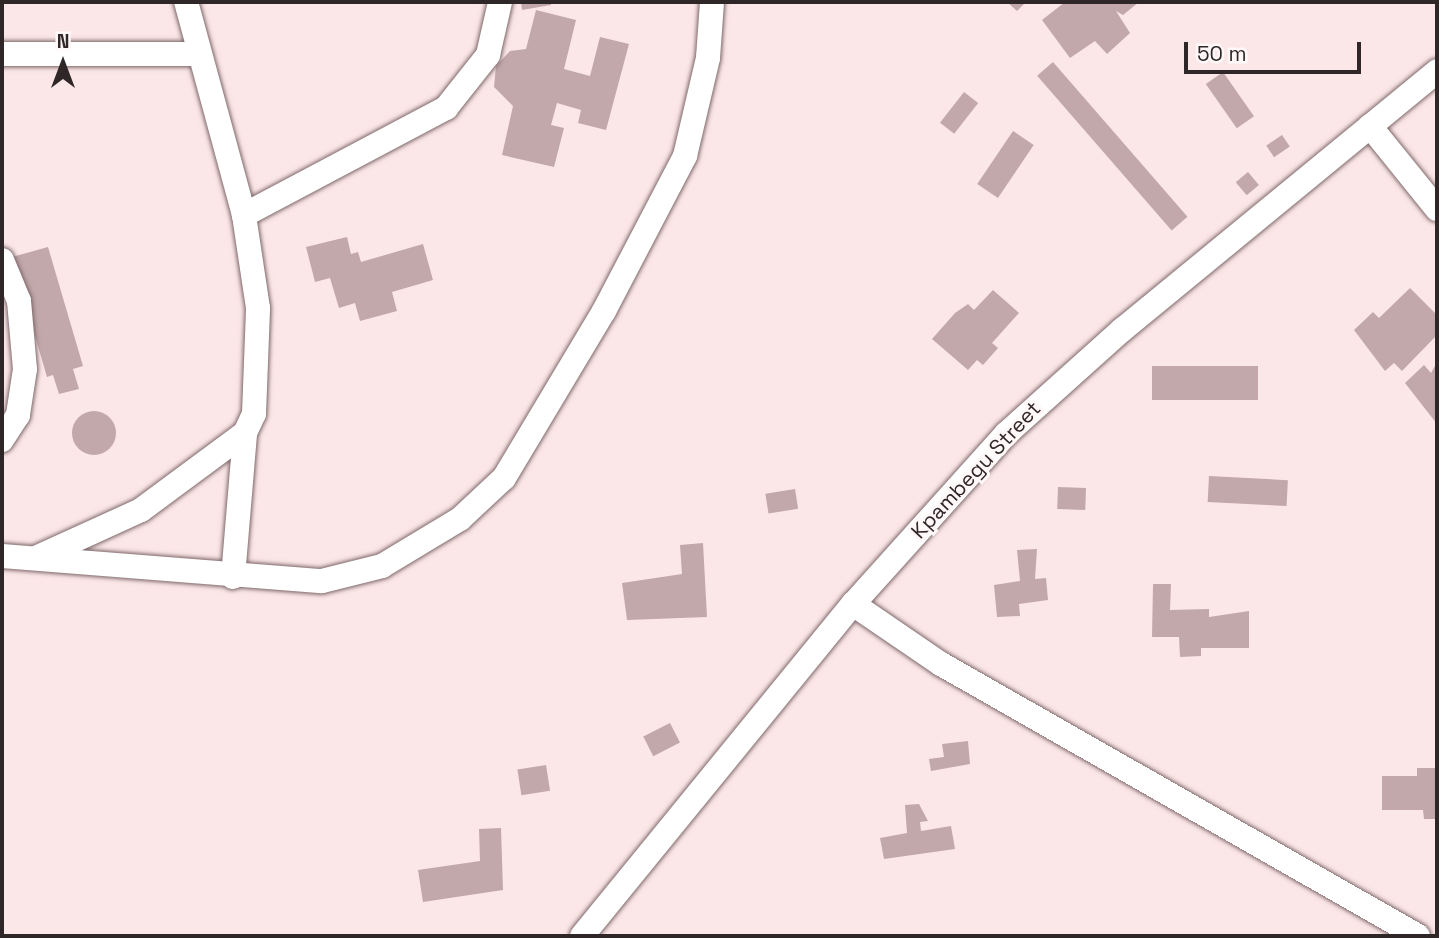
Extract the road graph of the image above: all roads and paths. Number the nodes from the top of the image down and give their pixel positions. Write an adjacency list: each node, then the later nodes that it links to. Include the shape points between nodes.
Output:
1 (186, 2): 5 (street)
2 (500, 2): 9 (street, via 488,55 446,108)
3 (712, 2): 15 (street, via 708,58 685,156 604,311 504,478 460,519 382,566 322,581)
4 (2, 54): 5 (street)
5 (199, 54): 9 (street)
6 (1437, 71): 7 (street, Kpambegu Street)
7 (1370, 126): 8 (street); 16 (street, Kpambegu Street, via 1044,396)
8 (1437, 209)
9 (244, 215): 11 (street, via 258,308 258,397)
10 (2, 260): 12 (street, via 19,301 24,369 18,415)
11 (245, 433): 14 (street, via 141,510); 15 (street)
12 (2, 440)
13 (2, 556): 14 (street)
14 (31, 559): 15 (street)
15 (233, 578)
16 (853, 604): 17 (street, Kpambegu Street); 18 (street, via 942,664)
17 (582, 936)
18 (1418, 936)

